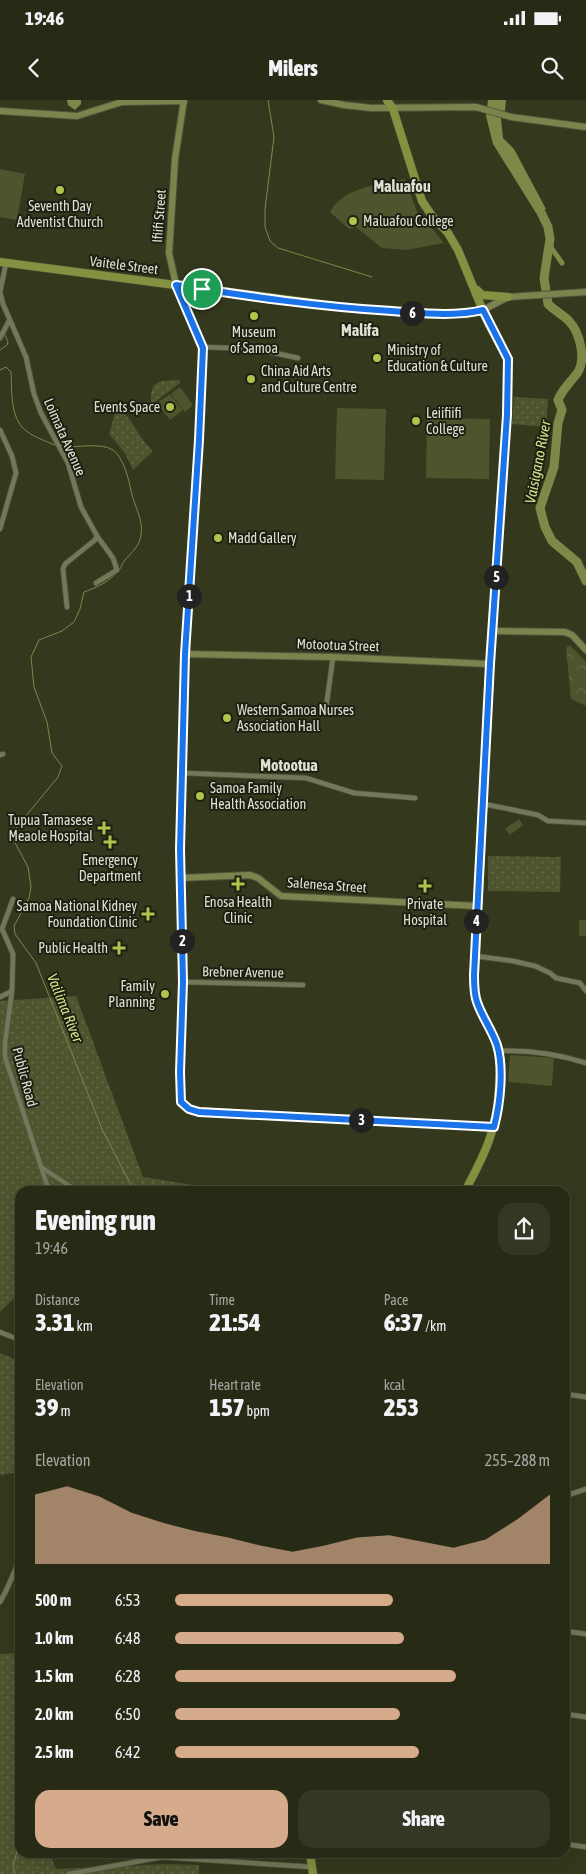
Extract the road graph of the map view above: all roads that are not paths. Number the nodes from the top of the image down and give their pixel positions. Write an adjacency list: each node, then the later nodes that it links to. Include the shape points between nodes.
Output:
1 (184, 100): 5 (main road, via 122,102 74,116); 9 (main road, Ifiifi Street, via 175,159 169,253)
2 (321, 100): 4 (main road)
3 (387, 100): 4 (main road)
4 (393, 108): 6 (main road, via 479,108 508,117); 8 (main road, via 422,201 448,233)
5 (0, 110)
6 (586, 127)
7 (3, 263): 9 (main road, Vaitele Street); 13 (street, Loimata Avenue, via 0,292)
8 (472, 282): 11 (main road, via 482,295); 12 (main road)
9 (176, 285): 12 (main road, Vaitele Street, via 358,309 428,314 466,314); 15 (main road, Ifiifi Street)
10 (586, 292): 11 (main road)
11 (508, 297): 12 (main road)
12 (483, 310): 22 (main road, via 508,359)
13 (9, 320): 14 (street); 19 (street, Loimata Avenue, via 26,357 41,413 68,464 81,507)
14 (1, 336)
15 (203, 348): 16 (street, via 256,349); 24 (main road, Ifiifi Street)
16 (298, 358)
17 (0, 430): 18 (street, via 16,473)
18 (0, 529)
19 (97, 536): 20 (street, via 113,558 117,570); 21 (street, via 65,564)
20 (96, 583)
21 (67, 607)
22 (493, 631): 23 (main road, via 565,632); 26 (main road)
23 (586, 650)
24 (185, 654): 25 (main road, Motootua Street); 28 (main road, Ifiifi Street)
25 (333, 657): 26 (main road, Motootua Street); 27 (street)
26 (490, 664): 30 (main road)
27 (326, 708)
28 (183, 773): 29 (street, via 306,778 354,793); 32 (main road, Ifiifi Street)
29 (415, 798)
30 (484, 804): 31 (street, via 548,821); 34 (main road)
31 (586, 823)
32 (180, 878): 34 (main road, Salenesa Street, via 250,875 281,896); 36 (main road, Ifiifi Street)
33 (13, 899): 38 (street, Public Road, via 2,929 13,954)
34 (477, 906): 35 (main road)
35 (475, 956): 39 (street, via 535,966 556,978 580,983); 41 (main road, via 476,998)
36 (183, 982): 37 (street, Brebner Avenue); 43 (main road, Ifiifi Street, via 180,1087 184,1106 206,1112)
37 (303, 984)
38 (12, 991): 40 (street); 44 (street, Public Road, via 5,1057)
39 (586, 991)
40 (0, 997)
41 (498, 1051): 42 (street, via 556,1054); 43 (main road, via 499,1098)
42 (586, 1062)
43 (494, 1127): 47 (main road, via 488,1147)
44 (40, 1167): 45 (street, Public Road); 46 (street)
45 (47, 1186)
46 (69, 1186)
47 (468, 1186)
48 (0, 1332): 49 (street)
49 (15, 1338)
50 (570, 1395): 51 (street)
51 (586, 1397)
52 (586, 1489): 53 (street)
53 (570, 1494)
54 (15, 1572): 55 (street)
55 (0, 1602)
56 (570, 1632): 57 (street)
57 (586, 1634)
58 (570, 1715): 59 (street)
59 (586, 1718)
60 (570, 1845): 61 (street)
61 (586, 1847)
62 (156, 1858): 66 (street)
63 (173, 1858): 65 (street)
64 (310, 1858): 65 (main road)
65 (312, 1871)
66 (68, 1874)

